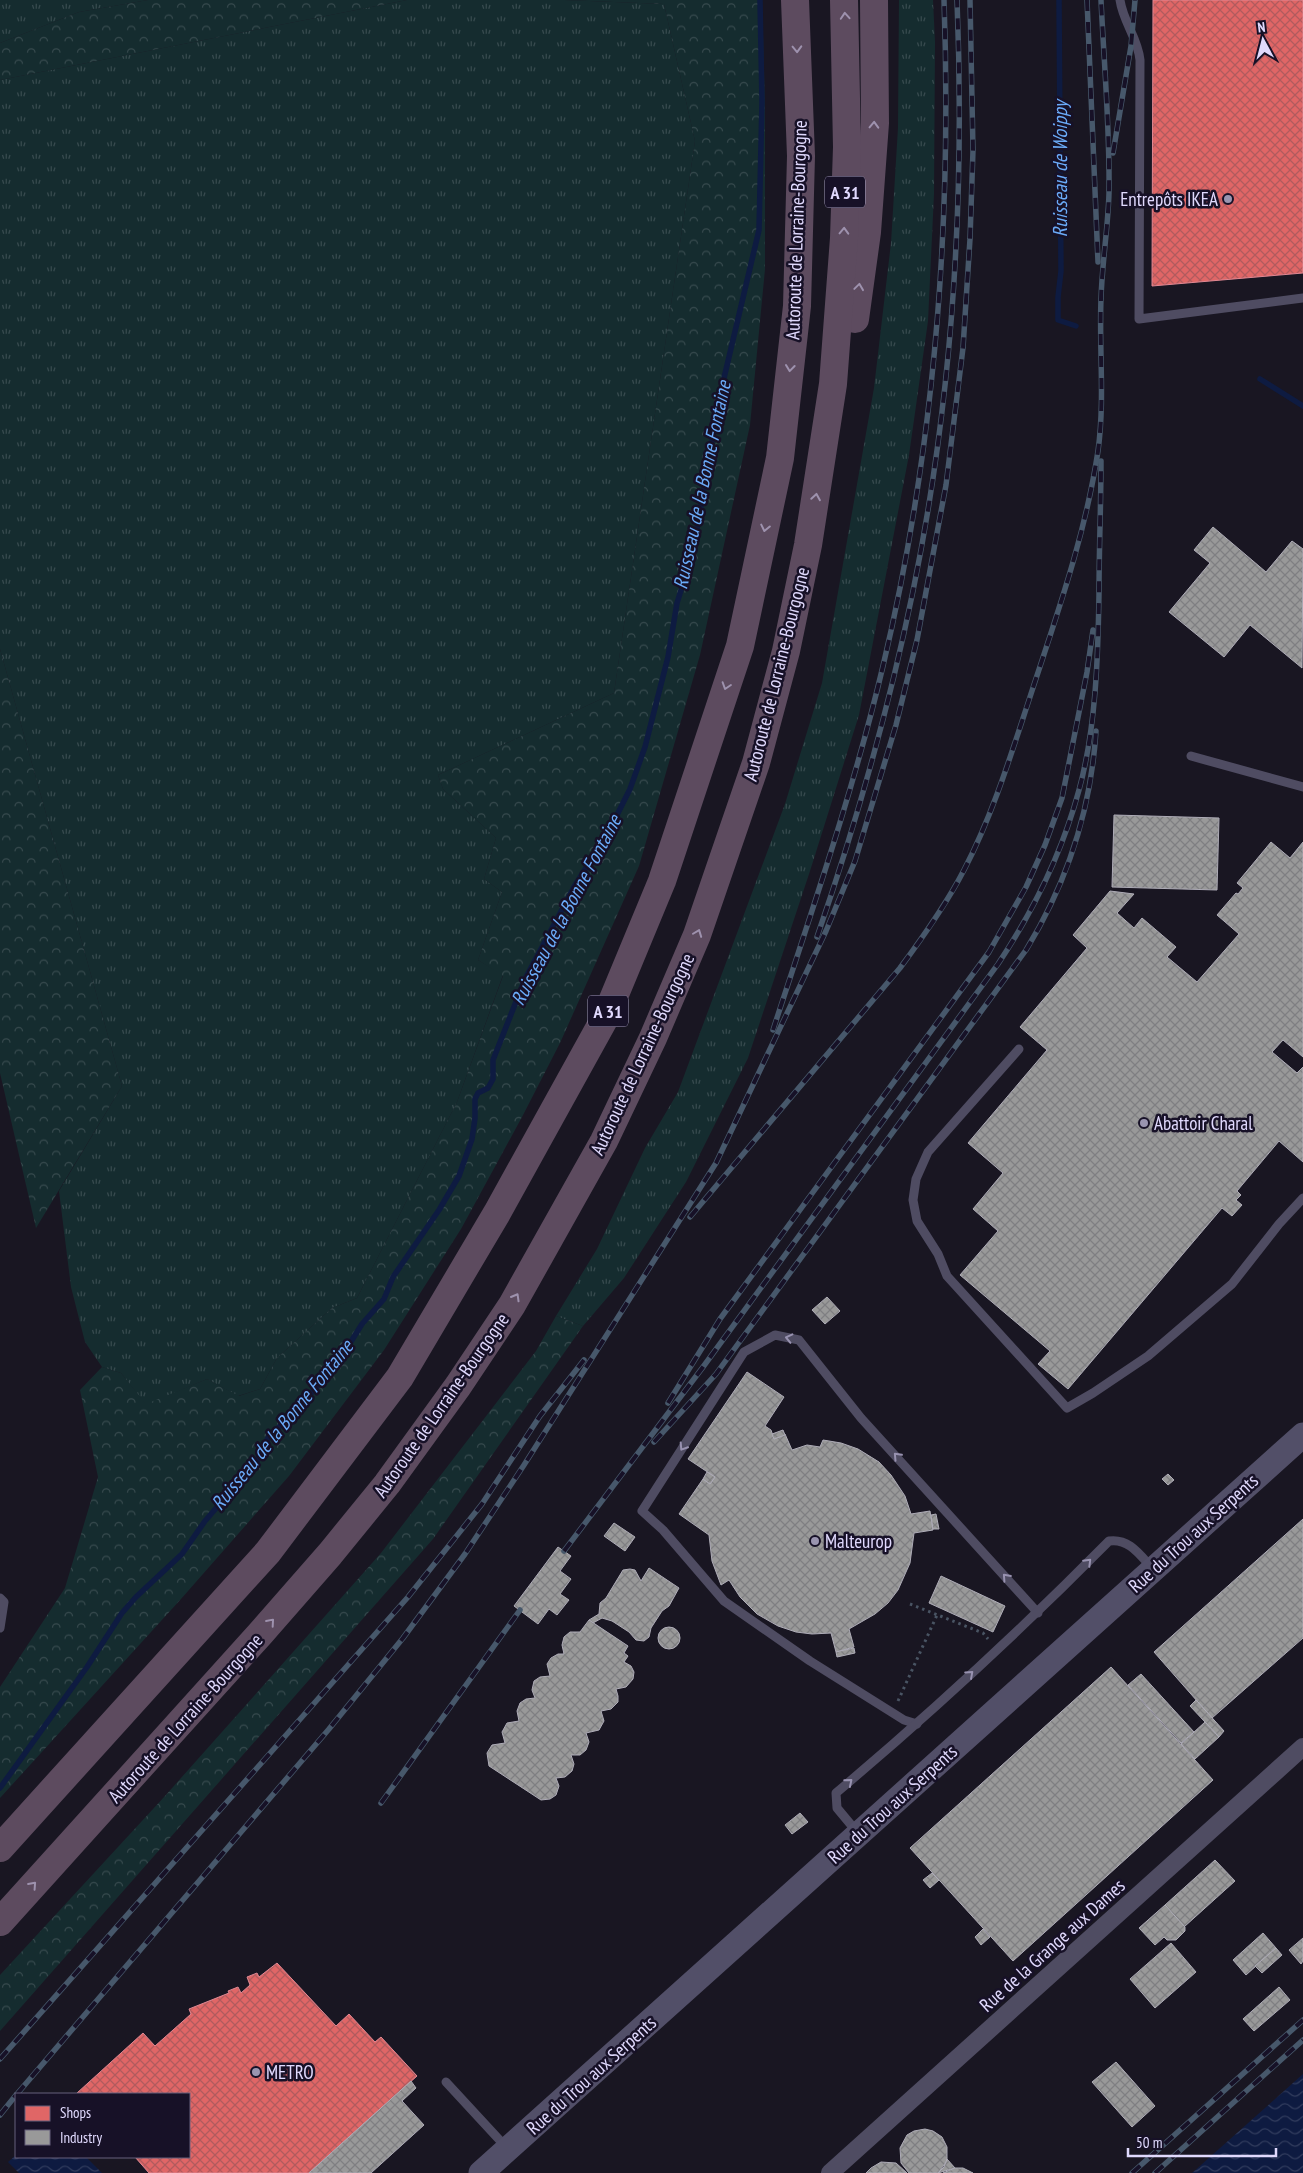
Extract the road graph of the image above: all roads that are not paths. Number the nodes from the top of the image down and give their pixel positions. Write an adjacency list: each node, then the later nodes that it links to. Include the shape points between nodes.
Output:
1 (795, 0): 19 (highway, Autoroute de Lorraine-Bourgogne / A 31, one-way to 19, via 801,156 798,306 780,458 740,646 662,881 606,1016 497,1213 400,1377 268,1552)
2 (844, 0): 6 (highway, Autoroute de Lorraine-Bourgogne / A 31, one-way to 2, via 847,147)
3 (874, 0): 6 (highway, one-way to 3, via 854,322 867,232 875,123)
4 (1120, 0): 5 (lane, via 1127,26 1137,42 1140,60 1139,319)
5 (1303, 298)
6 (833, 384): 20 (highway, Autoroute de Lorraine-Bourgogne / A 31, one-way to 6, via 260,1634 387,1484 512,1306 604,1141 697,935 756,763 786,651 808,545)
7 (1191, 756): 8 (lane)
8 (1303, 787)
9 (1019, 1049): 10 (lane, via 928,1152 916,1180 913,1200 916,1221 938,1254 947,1276 1067,1408 1148,1356 1232,1284)
10 (1303, 1198)
11 (1303, 1435): 12 (street, Rue du Trou aux Serpents)
12 (1153, 1570): 14 (lane, one-way to 12, via 1109,1541 1116,1540 1130,1546); 18 (street, Rue du Trou aux Serpents)
13 (0, 1598): 15 (lane, via 4,1602)
14 (1038, 1613): 16 (lane, one-way to 14); 16 (lane, one-way to 16, via 861,1418 799,1340 775,1335 744,1352 642,1511 724,1601 810,1662)
15 (0, 1628)
16 (917, 1724): 18 (lane, one-way to 16, via 837,1808 836,1793)
17 (1303, 1747): 24 (street, Rue de la Grange aux Dames)
18 (859, 1834): 22 (street, Rue du Trou aux Serpents)
19 (0, 1848)
20 (0, 1922)
21 (446, 2082): 22 (lane)
22 (508, 2150): 23 (street, Rue du Trou aux Serpents)
23 (482, 2173)
24 (830, 2173)

